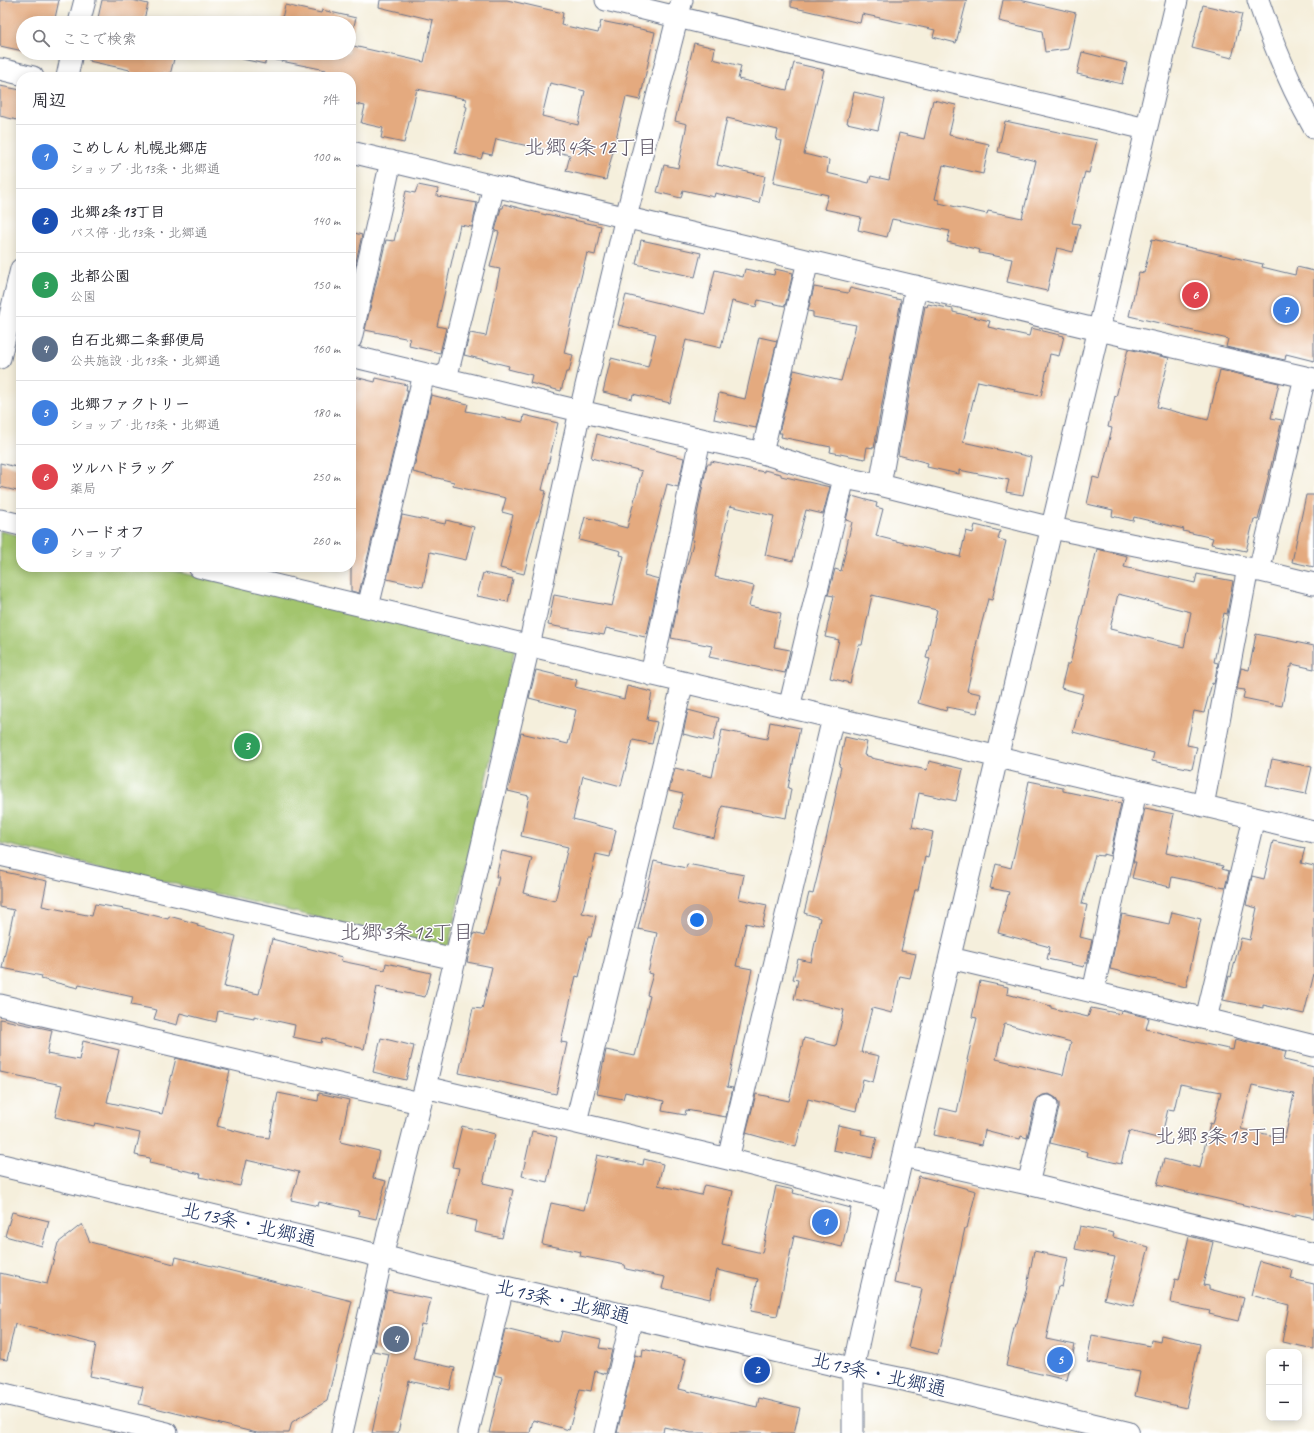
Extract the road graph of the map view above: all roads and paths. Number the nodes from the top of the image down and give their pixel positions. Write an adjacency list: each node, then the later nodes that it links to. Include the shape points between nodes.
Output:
1 (84, 0): 6 (street)
2 (606, 0): 5 (street)
3 (1177, 0): 12 (street)
4 (1258, 0): 11 (street, via 1266,24)
5 (680, 9): 12 (street); 16 (street)
6 (81, 16)
7 (71, 60): 9 (street)
8 (0, 69): 10 (street)
9 (68, 72)
10 (16, 73)
11 (1314, 128)
12 (1146, 129): 21 (street)
13 (356, 153): 14 (street)
14 (391, 161): 15 (street); 20 (street)
15 (494, 186): 16 (street); 26 (street)
16 (626, 217): 17 (street); 27 (street)
17 (808, 261): 19 (street); 29 (street)
18 (15, 279): 23 (street)
19 (916, 286): 21 (street); 31 (street)
20 (356, 317)
21 (1099, 330): 25 (street); 34 (street)
22 (356, 357): 24 (street)
23 (0, 358)
24 (424, 374): 26 (street); 38 (street)
25 (1309, 378): 35 (street)
26 (446, 380): 27 (street)
27 (580, 411): 28 (street); 39 (street)
28 (700, 439): 29 (street); 40 (street)
29 (762, 454): 30 (street)
30 (844, 478): 31 (street); 42 (street)
31 (880, 485): 34 (street)
32 (0, 520): 33 (street)
33 (16, 524)
34 (1052, 528): 35 (street); 44 (street)
35 (1254, 569): 37 (street); 46 (street)
36 (221, 572): 38 (street)
37 (1314, 584)
38 (368, 607): 39 (street)
39 (529, 646): 40 (street); 51 (street)
40 (651, 675): 41 (street)
41 (683, 682): 42 (street); 58 (street)
42 (789, 708): 43 (street)
43 (833, 718): 44 (street); 60 (street)
44 (998, 757): 45 (street); 50 (street)
45 (1136, 791): 46 (street); 52 (street)
46 (1203, 806): 47 (street)
47 (1254, 818): 48 (street); 54 (street)
48 (1314, 832)
49 (0, 855): 51 (street)
50 (950, 958): 52 (street); 59 (street)
51 (455, 959): 56 (street)
52 (1094, 992): 54 (street)
53 (0, 1005): 56 (street)
54 (1206, 1019): 55 (street)
55 (1314, 1046)
56 (423, 1095): 58 (street); 65 (street)
57 (1047, 1106): 62 (street)
58 (576, 1122): 60 (street)
59 (903, 1156): 62 (street); 63 (street)
60 (728, 1159): 63 (street)
61 (0, 1165): 65 (main road, 北13条・北郷通)
62 (1028, 1184): 64 (street)
63 (892, 1201): 68 (street)
64 (1314, 1254)
65 (382, 1257): 66 (main road, 北13条・北郷通); 71 (street)
66 (503, 1287): 67 (main road, 北13条・北郷通); 72 (street)
67 (632, 1317): 68 (main road, 北13条・北郷通); 73 (street)
68 (853, 1369): 74 (street); 75 (main road, 北13条・北郷通)
69 (0, 1393): 70 (street)
70 (167, 1433)
71 (342, 1433)
72 (468, 1433)
73 (605, 1433)
74 (853, 1433)
75 (1128, 1433)

